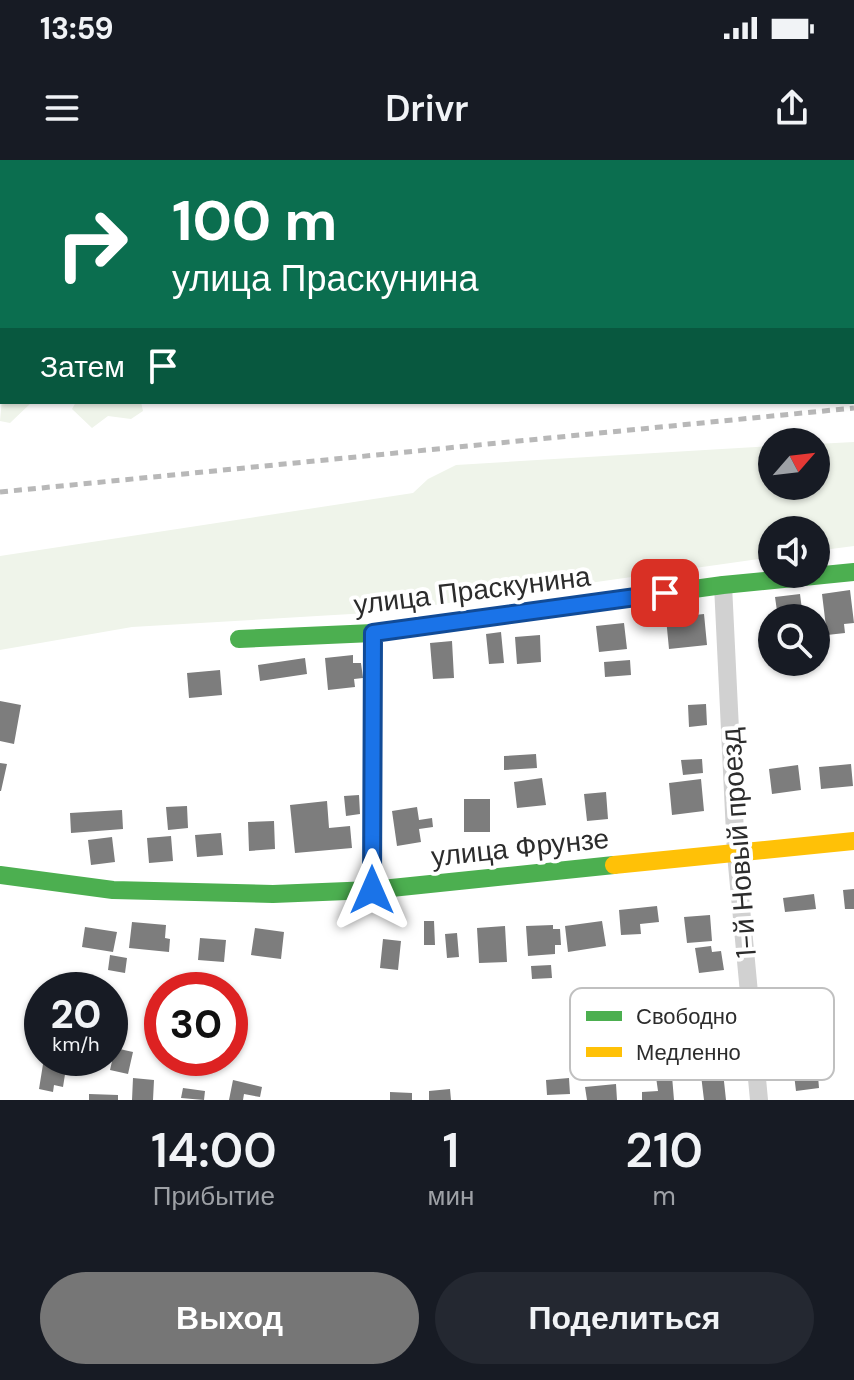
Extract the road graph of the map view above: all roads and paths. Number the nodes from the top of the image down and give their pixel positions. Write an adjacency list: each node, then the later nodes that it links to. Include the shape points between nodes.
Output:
1 (854, 572): 2 (main road, улица Праскунина)
2 (723, 585): 3 (main road, улица Праскунина); 6 (street, 1-й Новый проезд)
3 (373, 633): 4 (main road, улица Праскунина); 8 (street)
4 (239, 639)
5 (854, 841): 6 (main road, улица Фрунзе)
6 (736, 854): 8 (main road, улица Фрунзе); 9 (street, 1-й Новый проезд)
7 (0, 875): 8 (main road, улица Фрунзе, via 113,890)
8 (372, 890)
9 (749, 988)
10 (757, 1080): 11 (street, 1-й Новый проезд)
11 (759, 1100)

